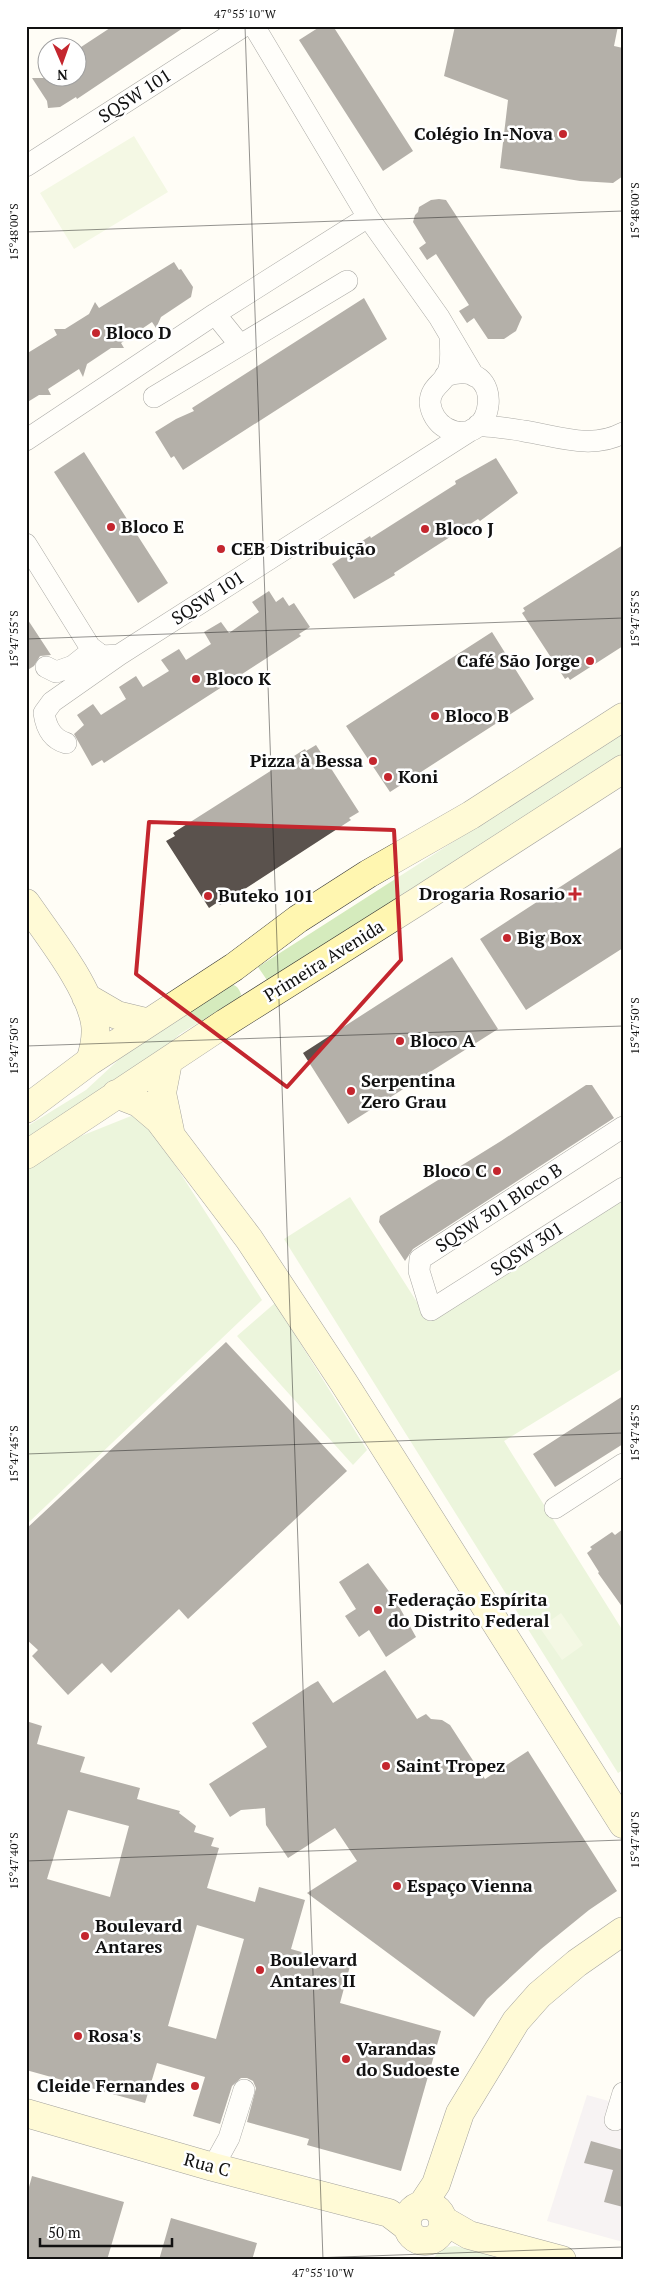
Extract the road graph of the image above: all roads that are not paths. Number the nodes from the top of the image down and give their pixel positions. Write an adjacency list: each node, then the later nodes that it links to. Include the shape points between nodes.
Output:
1 (244, 26): 3 (street, SQSW 101)
2 (254, 26): 4 (street)
3 (26, 166)
4 (368, 217): 6 (street); 7 (street, via 440,317)
5 (346, 281): 8 (street)
6 (215, 314): 8 (street); 17 (street)
7 (450, 336): 9 (street, via 451,356); 10 (street)
8 (240, 346): 11 (street)
9 (445, 376): 10 (street, via 465,373); 13 (street, via 437,383 431,397 432,412)
10 (474, 376): 12 (street, via 486,388)
11 (154, 398)
12 (490, 401): 14 (street, via 487,415); 15 (street)
13 (437, 421): 14 (street, via 454,431); 18 (street)
14 (476, 427): 15 (street); 18 (street, SQSW 101)
15 (526, 431): 16 (street, via 584,441 612,439)
16 (623, 433)
17 (26, 440)
18 (427, 458): 21 (street, SQSW 101)
19 (26, 544): 20 (street)
20 (94, 650): 21 (street, via 102,656); 22 (street, via 73,666 56,672)
21 (119, 656): 24 (street, SQSW 101, via 52,702 44,713 50,732)
22 (46, 667)
23 (623, 717): 27 (street, via 471,815 368,874 298,919)
24 (66, 743)
25 (623, 769): 29 (street, Primeira Avenida)
26 (26, 903): 28 (street)
27 (234, 966): 29 (street, via 252,985 255,994); 30 (street)
28 (86, 997): 30 (street, via 117,1015); 31 (street, via 95,1024)
29 (252, 1007): 32 (street, Primeira Avenida)
30 (146, 1022): 31 (street)
31 (90, 1061): 34 (street)
32 (168, 1062): 33 (street, Primeira Avenida); 36 (street, via 162,1093)
33 (116, 1094): 36 (street, via 139,1103); 37 (street, Primeira Avenida)
34 (26, 1108)
35 (623, 1127): 39 (street, SQSW 301 Bloco B, via 420,1259 418,1271)
36 (171, 1133): 42 (street, via 282,1286)
37 (30, 1149)
38 (623, 1188): 39 (street, SQSW 301)
39 (431, 1310)
40 (623, 1464): 41 (street)
41 (555, 1508)
42 (623, 1824)
43 (623, 1931): 49 (street, via 539,1995 516,2021 460,2113)
44 (244, 2090): 48 (street, via 229,2138)
45 (623, 2093): 47 (street)
46 (26, 2113): 48 (street, Rua C)
47 (615, 2120)
48 (213, 2167): 49 (street, Rua C)
49 (420, 2225): 50 (street, Rua C)
50 (562, 2260)

